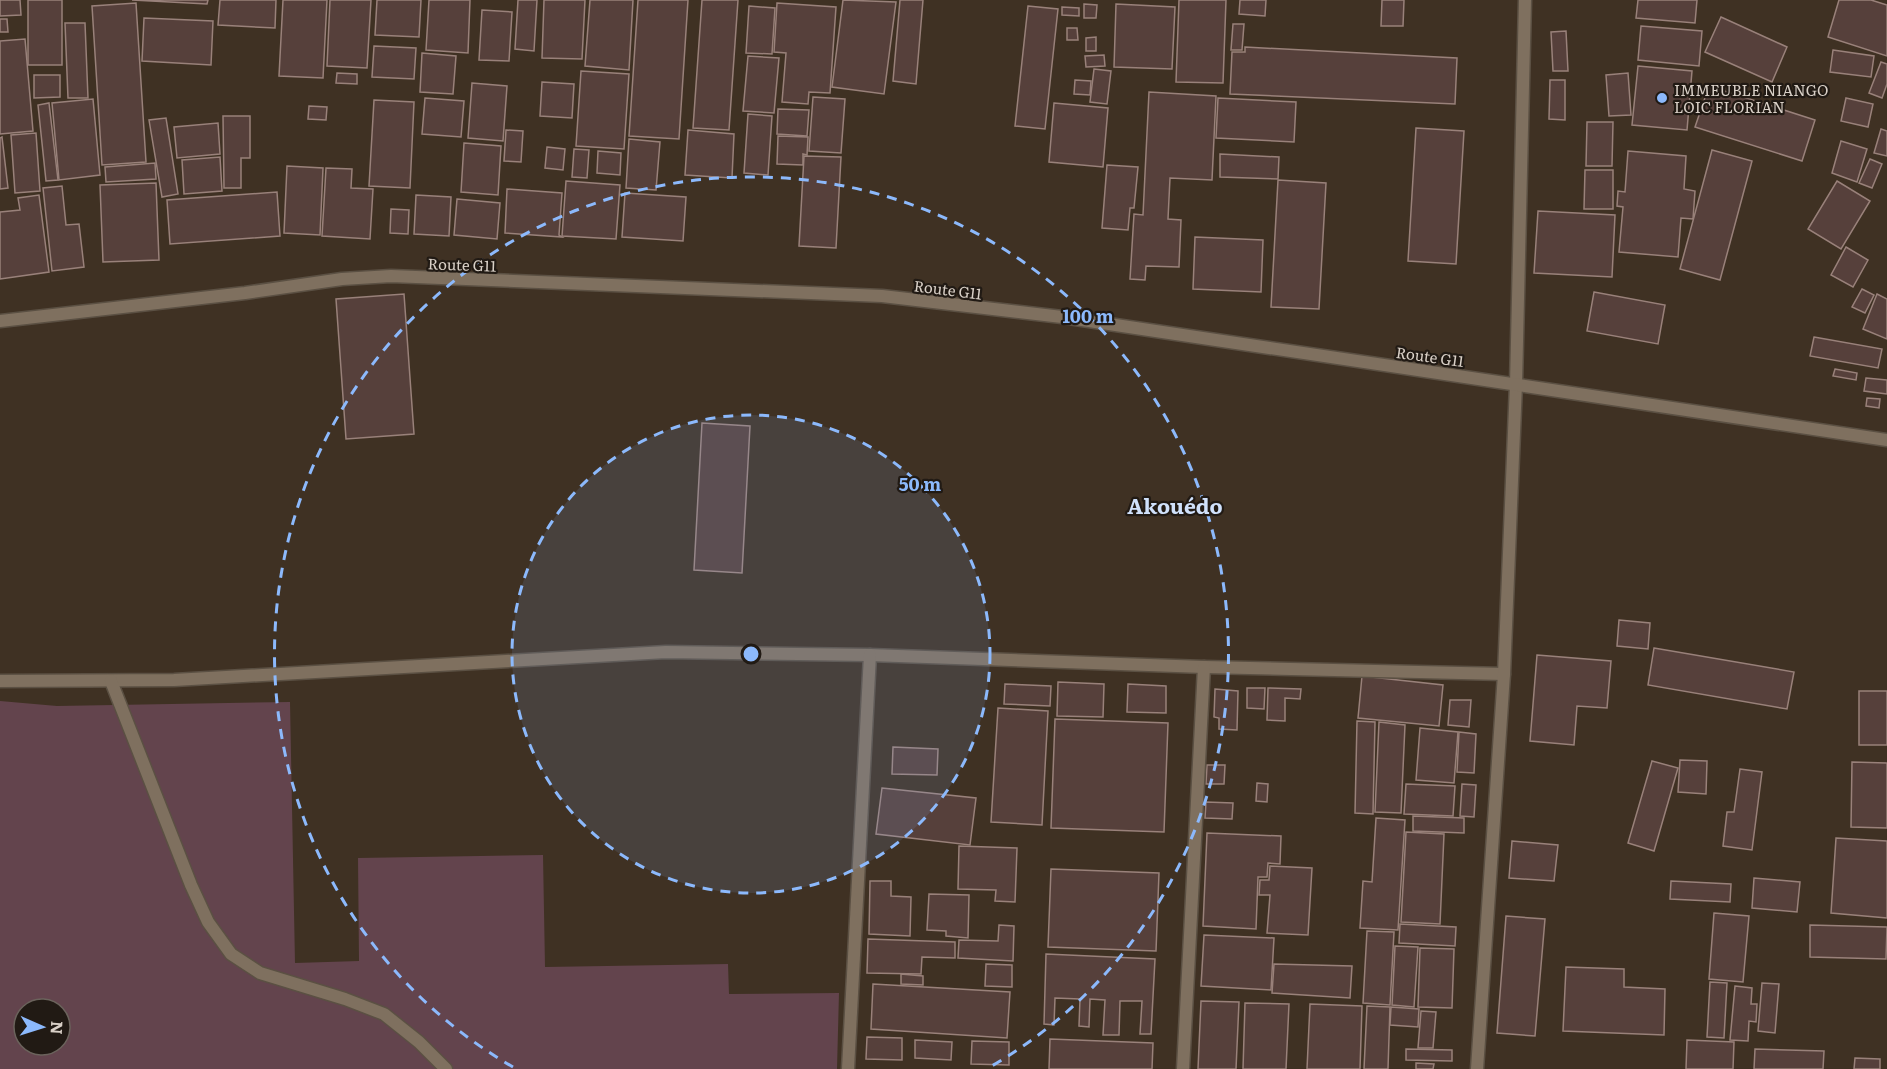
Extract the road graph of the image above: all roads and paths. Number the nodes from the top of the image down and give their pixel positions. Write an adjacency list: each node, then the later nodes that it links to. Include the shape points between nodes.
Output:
1 (1525, 0): 3 (street)
2 (0, 321): 3 (street, Route G11, via 391,276 882,296 1062,317)
3 (1516, 384): 4 (street, Route G11); 7 (street)
4 (1887, 440)
5 (870, 655): 6 (street); 9 (street, via 666,652); 11 (street)
6 (1204, 667): 7 (street); 12 (street)
7 (1504, 674): 13 (street)
8 (0, 681): 9 (street)
9 (111, 681): 10 (street, via 191,885 208,922 231,954 260,973 384,1014)
10 (446, 1069)
11 (848, 1069)
12 (1183, 1069)
13 (1478, 1069)

